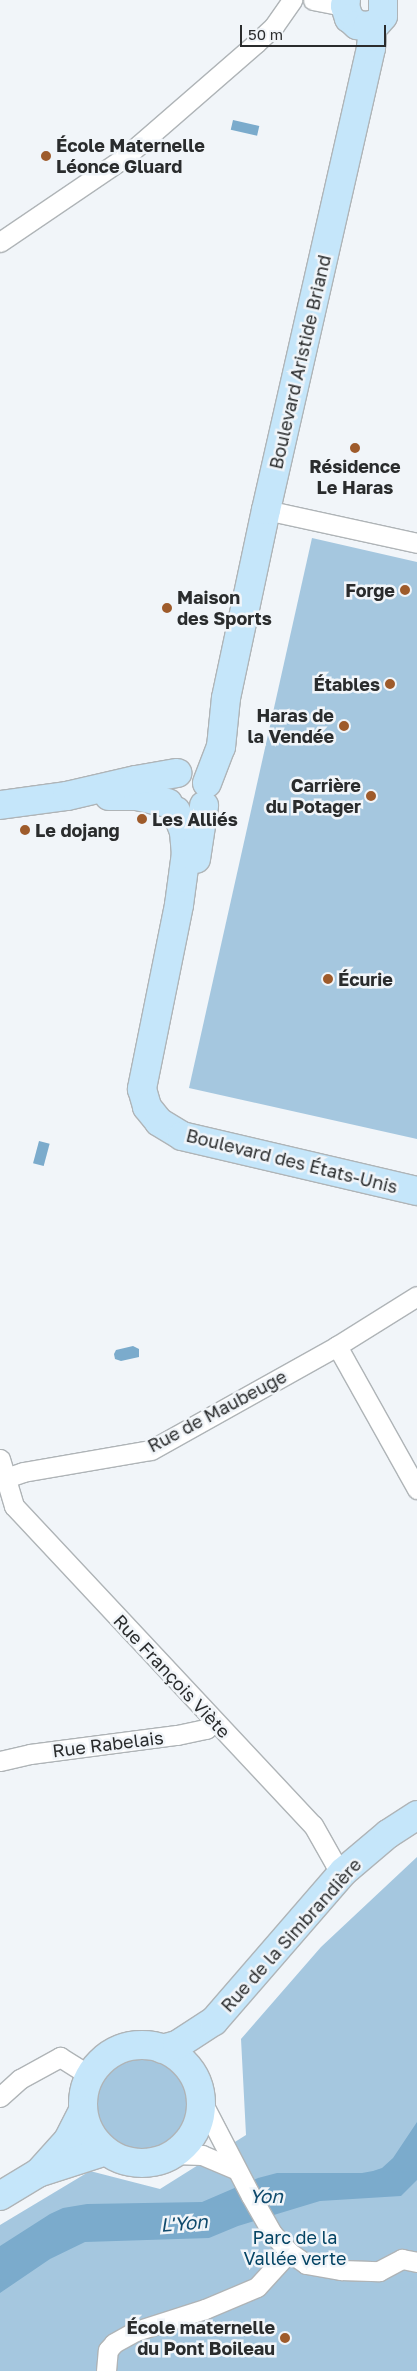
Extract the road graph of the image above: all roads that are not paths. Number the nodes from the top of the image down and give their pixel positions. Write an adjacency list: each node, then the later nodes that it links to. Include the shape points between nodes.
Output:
1 (292, 0): 6 (street, via 274,26 256,44 125,157)
2 (312, 0): 4 (street)
3 (383, 0): 5 (main road, via 383,16)
4 (345, 3): 5 (main road, via 349,18 358,25)
5 (368, 26): 7 (main road, Boulevard Aristide Briand, via 371,48)
6 (0, 242)
7 (266, 510): 8 (street); 9 (main road, Boulevard Aristide Briand, via 226,698 221,747)
8 (417, 543)
9 (195, 783): 10 (main road, via 136,780); 12 (main road, via 188,814); 12 (main road, Boulevard Aristide Briand, via 168,783 166,796); 13 (main road, Boulevard Aristide Briand, via 198,854)
10 (67, 796): 11 (main road); 12 (main road, via 137,796)
11 (0, 805)
12 (172, 807): 13 (main road, Boulevard Aristide Briand, via 184,832 186,853)
13 (180, 905): 14 (main road, Boulevard Aristide Briand, via 142,1088)
14 (147, 1107): 15 (main road, Boulevard des États-Unis, via 159,1122 182,1136)
15 (417, 1191)
16 (417, 1296): 17 (street, Rue de Maubeuge)
17 (337, 1346): 19 (street, Rue de Maubeuge, via 151,1450 23,1472); 20 (street)
18 (0, 1459): 19 (street, Rue François Viète)
19 (3, 1479): 21 (street, Rue François Viète, via 14,1506)
20 (417, 1489)
21 (214, 1721): 22 (street, Rue Rabelais, via 206,1729 184,1734 30,1754); 24 (street, Rue François Viète, via 313,1825)
22 (0, 1761)
23 (417, 1815): 24 (main road, Rue de la Simbrandière, via 388,1834)
24 (343, 1872): 25 (main road, Rue de la Simbrandière)
25 (214, 2021): 26 (main road, Rue de la Simbrandière, via 176,2045); 28 (main road, Rue de la Simbrandière)
26 (162, 2049): 27 (main road, via 146,2045 121,2049 99,2063); 28 (main road, via 177,2056 188,2068)
27 (90, 2076): 29 (street, via 60,2057 20,2079); 30 (main road, via 84,2093)
28 (199, 2091): 32 (main road, via 200,2116 195,2131); 33 (street)
29 (0, 2097)
30 (83, 2111): 31 (main road, via 95,2140); 34 (main road, via 68,2140)
31 (106, 2151): 32 (main road, via 139,2163 157,2161); 34 (main road)
32 (173, 2154): 33 (street, via 202,2154)
33 (235, 2169): 36 (street, via 272,2233)
34 (38, 2173): 35 (main road)
35 (0, 2196)
36 (289, 2252): 37 (street, via 306,2264 340,2270 379,2271 402,2259); 38 (street, via 256,2287 114,2342 108,2350)
37 (417, 2262)
38 (106, 2371)

